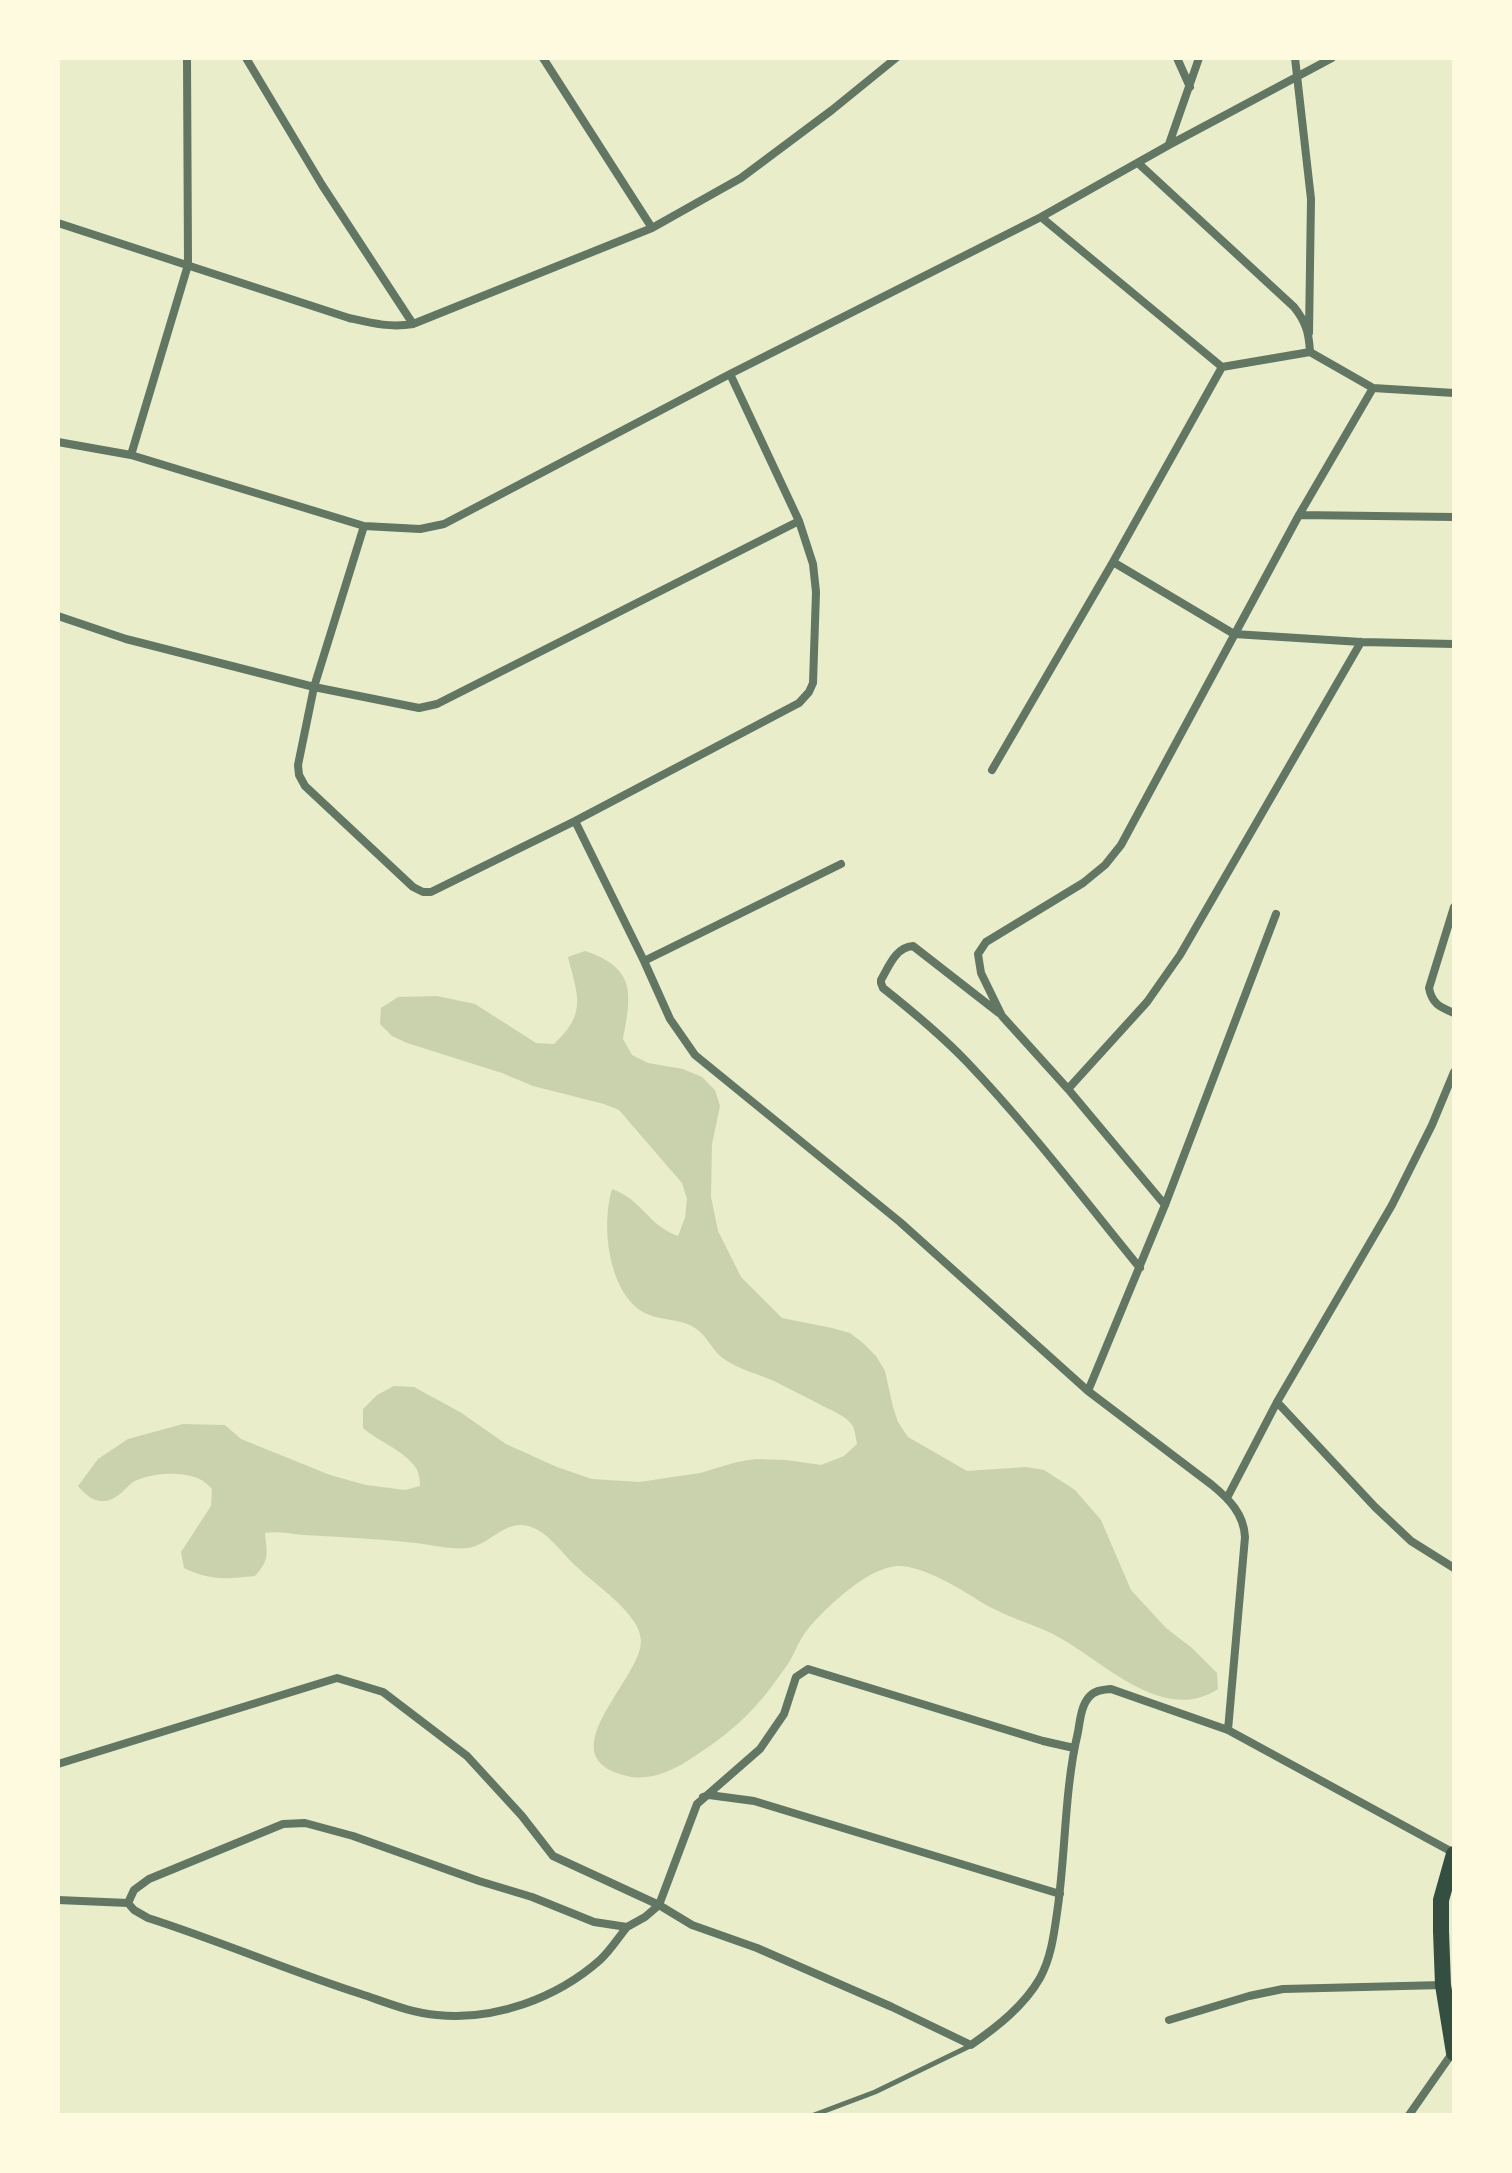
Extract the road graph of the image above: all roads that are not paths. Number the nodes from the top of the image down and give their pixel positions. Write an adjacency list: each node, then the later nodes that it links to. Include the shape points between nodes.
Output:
1 (187, 58): 16 (street)
2 (246, 58): 17 (street)
3 (543, 58): 15 (street)
4 (896, 58): 15 (street, via 752,170)
5 (1177, 58): 10 (street)
6 (1199, 58): 10 (street)
7 (1295, 58): 9 (street)
8 (1332, 58): 9 (street)
9 (1296, 77): 11 (street); 18 (street, via 1311,199)
10 (1190, 88): 11 (street)
11 (1169, 145): 12 (street)
12 (1138, 163): 13 (street); 18 (street, via 1294,307)
13 (1041, 217): 20 (street); 21 (street)
14 (58, 223): 16 (street)
15 (652, 228): 17 (street)
16 (188, 265): 17 (street, via 349,318); 25 (street)
17 (413, 324)
18 (1309, 333): 19 (street)
19 (1310, 352): 20 (street); 22 (street)
20 (1222, 367): 30 (street)
21 (730, 374): 28 (street); 29 (street, via 444,524 420,529)
22 (1373, 388): 23 (street); 26 (street)
23 (1454, 393)
24 (58, 442): 25 (street)
25 (131, 455): 29 (street)
26 (1299, 515): 27 (street); 32 (street)
27 (1454, 517)
28 (799, 521): 35 (street, via 437,704 419,708); 37 (street, via 816,592 809,692 799,703)
29 (364, 526): 35 (street)
30 (1113, 562): 32 (street); 36 (street)
31 (58, 616): 35 (street)
32 (1234, 634): 33 (street); 43 (street, via 1121,845 1105,865 980,948 981,973)
33 (1361, 642): 34 (street); 45 (street, via 1180,955 1147,1002)
34 (1454, 644)
35 (314, 687): 37 (street, via 299,775 413,887 431,892)
36 (992, 770)
37 (575, 821): 41 (street)
38 (841, 864): 41 (street)
39 (1454, 907): 42 (street, via 1429,988 1437,1006)
40 (1276, 914): 46 (street)
41 (644, 961): 48 (street, via 670,1019 695,1055 900,1222)
42 (1454, 1013)
43 (1002, 1016): 45 (street); 47 (street, via 913,946 902,948 881,980 883,988 965,1061)
44 (1454, 1072): 49 (street, via 1392,1205)
45 (1068, 1089): 46 (street)
46 (1165, 1205): 47 (street)
47 (1140, 1268): 48 (street)
48 (1088, 1391): 50 (street)
49 (1277, 1402): 50 (street); 51 (street, via 1411,1541)
50 (1227, 1498): 52 (street, via 1245,1524)
51 (1454, 1568)
52 (1228, 1730): 53 (street, via 1111,1689 1098,1690 1083,1708); 56 (street)
53 (1074, 1748): 55 (street, via 808,1669 796,1677 784,1714 760,1749); 57 (street)
54 (58, 1764): 60 (street, via 337,1678 383,1692 467,1756 553,1856)
55 (702, 1798): 57 (street, via 754,1801); 60 (street)
56 (1454, 1853): 62 (main road, via 1441,1900)
57 (1060, 1894): 64 (street, via 1053,1943 1041,1977 1000,2025)
58 (58, 1900): 59 (street)
59 (128, 1903): 61 (street, via 134,1890 149,1879 283,1824 305,1823 594,1922); 61 (street, via 148,1918 308,1977 436,2015 479,2015 539,2000 602,1959)
60 (659, 1905): 61 (street); 64 (street, via 692,1925 770,1954)
61 (627, 1927)
62 (1443, 1985): 63 (street, via 1283,1989); 65 (main road)
63 (1169, 2020)
64 (971, 2045): 66 (lane)
65 (1454, 2052): 67 (street)
66 (814, 2115)
67 (1409, 2115)

